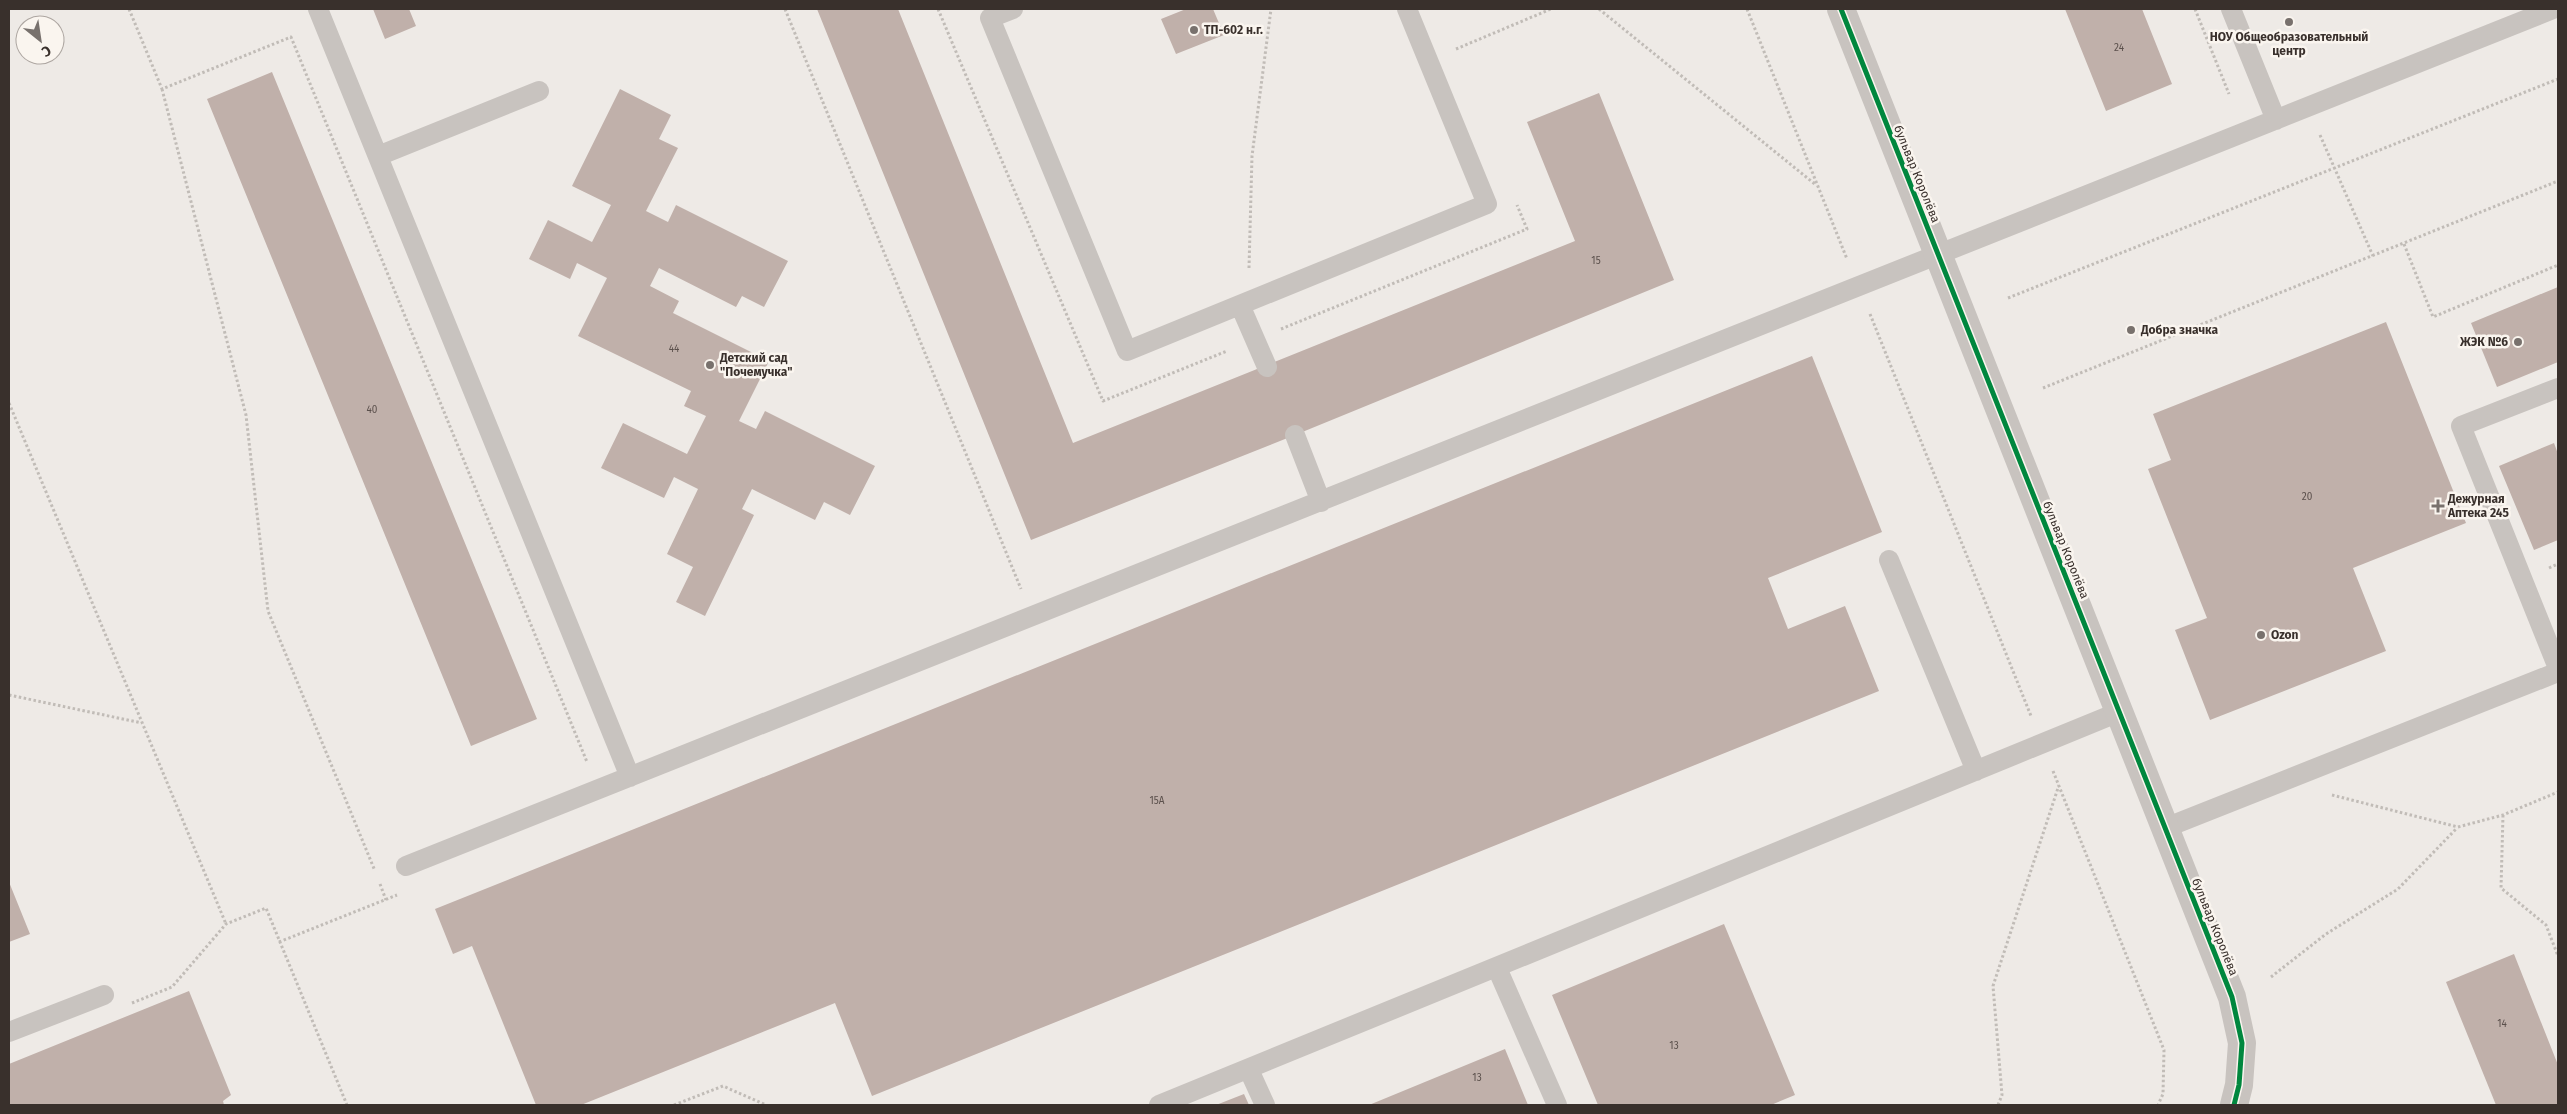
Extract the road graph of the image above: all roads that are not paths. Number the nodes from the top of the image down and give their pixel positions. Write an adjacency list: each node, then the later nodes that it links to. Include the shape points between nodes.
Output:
1 (318, 9): 9 (lane)
2 (1013, 9): 11 (lane, via 990,18 1127,351)
3 (1407, 9): 11 (lane, via 1486,204)
4 (1841, 9): 10 (street, бульвар Королёва)
5 (2231, 9): 8 (lane)
6 (2553, 9): 8 (lane)
7 (539, 91): 9 (lane)
8 (2276, 120): 10 (lane)
9 (378, 156): 21 (lane)
10 (1938, 256): 15 (lane); 19 (street, бульвар Королёва)
11 (1240, 304): 12 (lane)
12 (1266, 366)
13 (2558, 388): 17 (lane, via 2462,426)
14 (1295, 435): 15 (lane)
15 (1321, 502): 21 (lane)
16 (1889, 560): 20 (lane)
17 (2558, 668)
18 (2558, 672): 22 (lane)
19 (2119, 712): 20 (lane); 22 (street, бульвар Королёва)
20 (1976, 771): 24 (lane)
21 (630, 777): 23 (lane)
22 (2165, 828): 31 (street, бульвар Королёва, via 2232,997 2242,1044)
23 (406, 866)
24 (1497, 968): 27 (lane); 30 (lane)
25 (104, 995): 26 (lane)
26 (9, 1032)
27 (1249, 1070): 28 (lane); 29 (lane)
28 (1159, 1105)
29 (1264, 1105)
30 (1557, 1105)
31 (2234, 1105)

